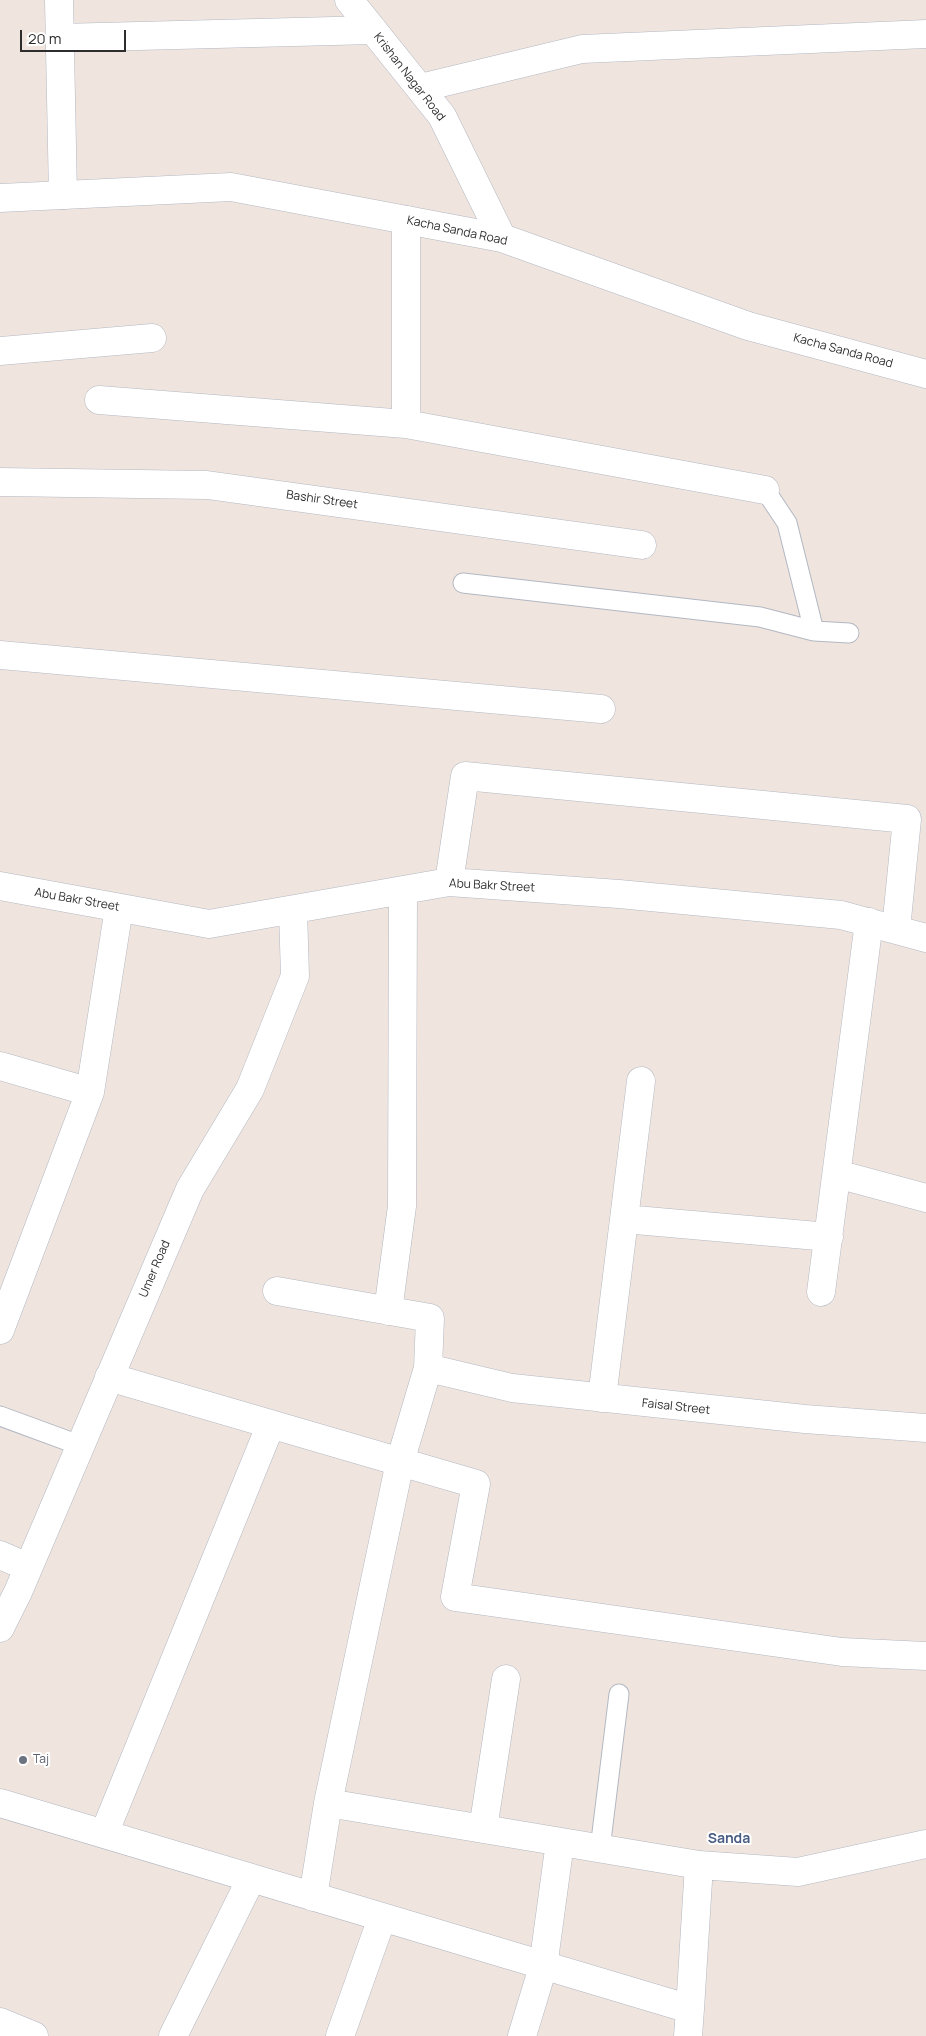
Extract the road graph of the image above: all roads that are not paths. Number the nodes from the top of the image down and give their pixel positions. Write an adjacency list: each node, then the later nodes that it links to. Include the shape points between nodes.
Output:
1 (59, 0): 5 (street)
2 (349, 0): 3 (street, Krishan Nagar Road)
3 (373, 30): 5 (street); 6 (street, Krishan Nagar Road)
4 (926, 34): 6 (street, via 582,49)
5 (60, 38): 7 (street)
6 (420, 88): 10 (street, Krishan Nagar Road, via 442,116)
7 (63, 195): 8 (street, Kacha Sanda Road); 9 (street, Kacha Sanda Road, via 231,187)
8 (0, 198)
9 (406, 220): 10 (street, Kacha Sanda Road); 15 (street)
10 (502, 238): 13 (street, Kacha Sanda Road, via 748,326)
11 (152, 338): 12 (street)
12 (0, 351)
13 (926, 374)
14 (99, 400): 15 (street)
15 (406, 424): 17 (street)
16 (0, 482): 18 (street, Bashir Street, via 207,485)
17 (765, 490): 20 (lane, via 787,523)
18 (642, 545)
19 (463, 583): 20 (lane, via 760,616)
20 (814, 631): 21 (lane)
21 (849, 633)
22 (0, 655): 23 (street)
23 (601, 709)
24 (450, 882): 26 (street, Abu Bakr Street); 29 (street, Abu Bakr Street, via 832,914); 30 (street, via 465,776 907,819)
25 (0, 886): 27 (street, Abu Bakr Street)
26 (403, 890): 28 (street, Abu Bakr Street); 41 (street, via 402,1206)
27 (119, 908): 28 (street, Abu Bakr Street, via 209,924); 34 (street)
28 (293, 910): 44 (street, Umer Road, via 295,976 292,984 250,1089 190,1189)
29 (869, 922): 30 (street, Abu Bakr Street); 35 (street)
30 (896, 930): 31 (street, Abu Bakr Street)
31 (926, 938)
32 (0, 1066): 34 (street)
33 (641, 1081): 37 (street)
34 (90, 1092): 42 (street)
35 (837, 1174): 36 (street); 38 (street)
36 (926, 1198)
37 (624, 1219): 38 (street); 45 (street)
38 (828, 1237): 40 (street)
39 (277, 1291): 41 (street)
40 (822, 1292)
41 (388, 1311): 43 (street, via 430,1318)
42 (0, 1330)
43 (428, 1368): 45 (street, Faisal Street, via 512,1388); 50 (street)
44 (109, 1377): 47 (street); 49 (street, Umer Road)
45 (602, 1398): 48 (street, Faisal Street)
46 (0, 1416): 49 (lane)
47 (272, 1424): 50 (street); 60 (street)
48 (926, 1428)
49 (79, 1445): 52 (street, Umer Road)
50 (400, 1462): 54 (street, via 476,1484 455,1597 842,1652); 58 (street)
51 (0, 1555): 52 (street)
52 (28, 1567): 53 (street, Umer Road)
53 (0, 1628)
54 (926, 1656)
55 (506, 1679): 59 (street)
56 (619, 1694): 63 (lane)
57 (0, 1803): 60 (street)
58 (328, 1803): 59 (street); 66 (street)
59 (483, 1829): 61 (street)
60 (104, 1834): 65 (street)
61 (560, 1842): 63 (street); 68 (street)
62 (926, 1844): 64 (street, via 798,1872)
63 (600, 1849): 64 (street)
64 (699, 1865): 70 (street)
65 (251, 1879): 66 (street); 72 (street)
66 (313, 1898): 67 (street)
67 (382, 1918): 68 (street); 73 (street)
68 (543, 1967): 70 (street); 74 (street)
69 (0, 2022): 71 (street)
70 (689, 2023)
71 (34, 2036)
72 (173, 2036)
73 (340, 2036)
74 (522, 2036)

